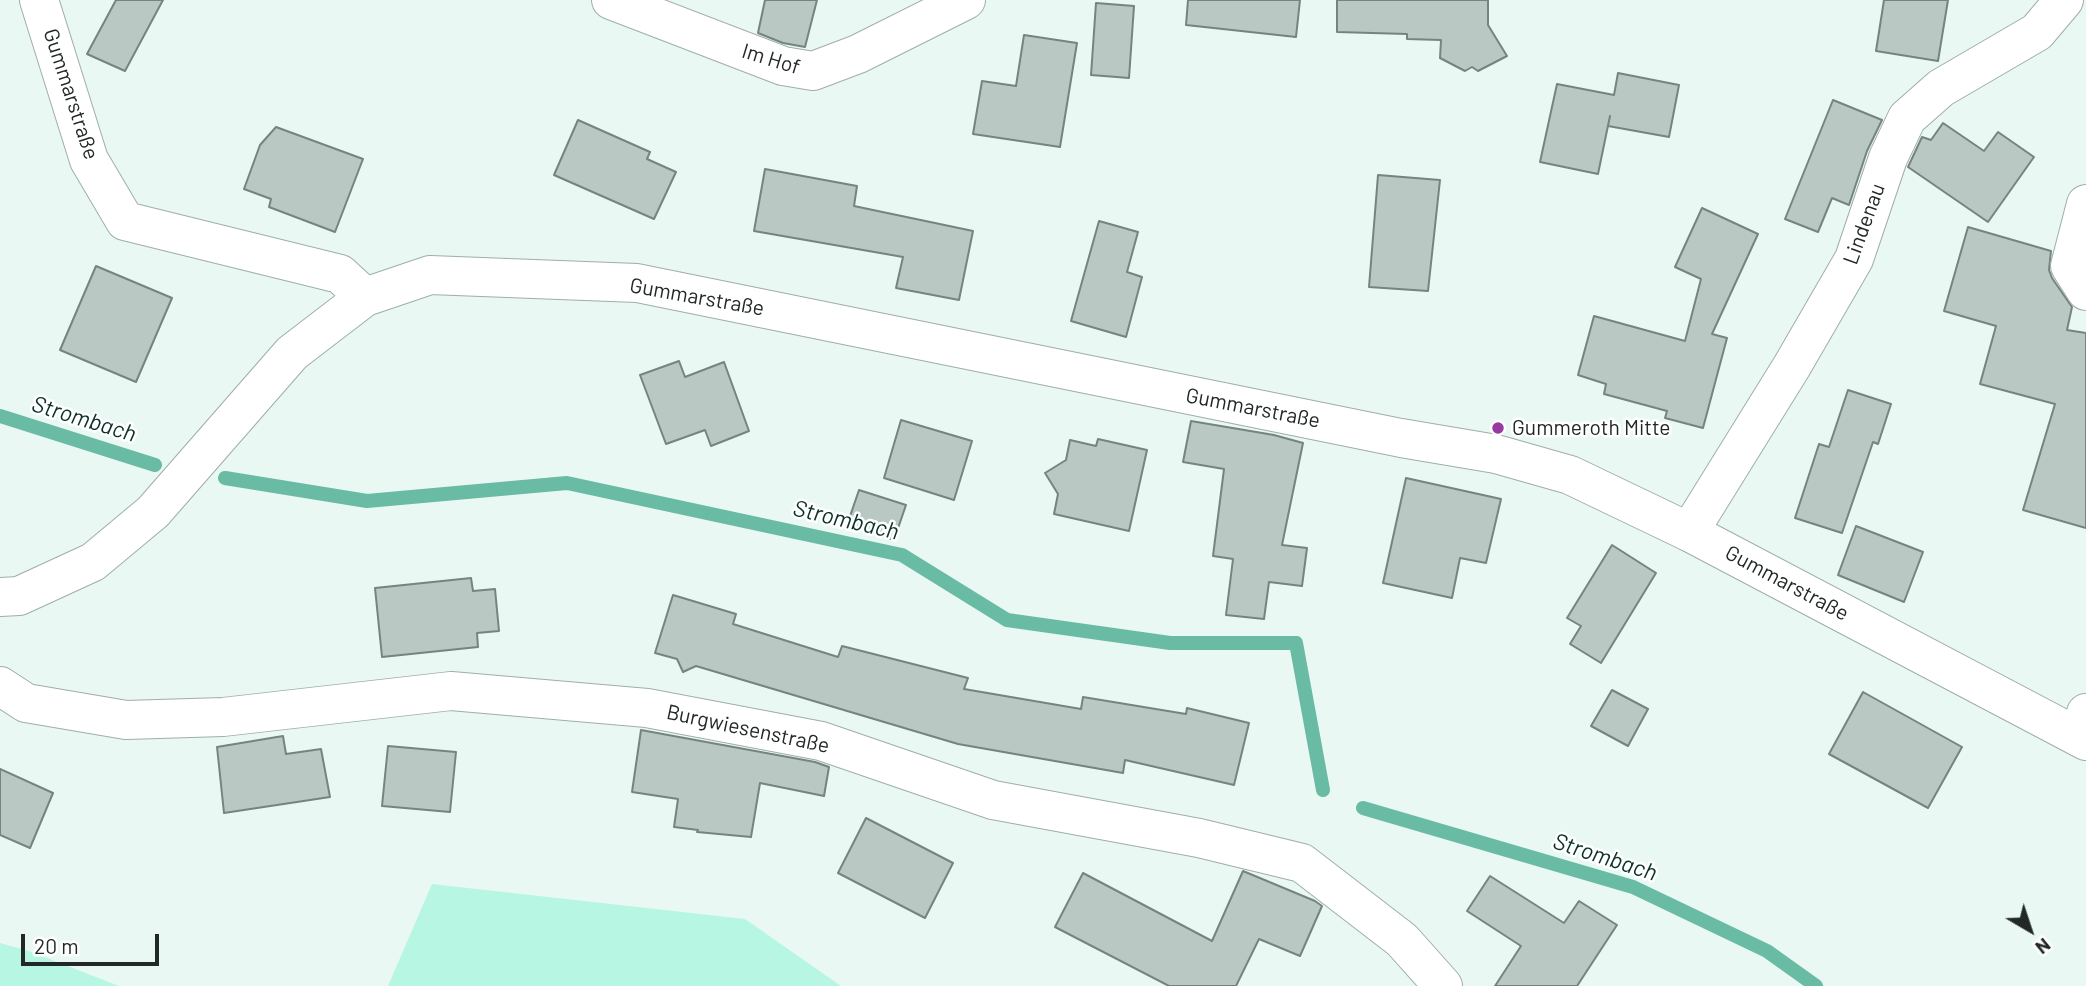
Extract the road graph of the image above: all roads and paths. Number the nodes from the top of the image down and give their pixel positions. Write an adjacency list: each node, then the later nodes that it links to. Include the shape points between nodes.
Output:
1 (39, 0): 7 (street, Gummarstraße, via 89,160 125,220 340,274)
2 (611, 0): 3 (street, Im Hof, via 783,66 813,71 858,54)
3 (966, 0)
4 (2064, 0): 8 (street, Lindenau, via 2037,32 1941,88 1907,118 1888,158 1854,259)
5 (2086, 204): 6 (street, via 2070,266)
6 (2086, 291)
7 (365, 297): 8 (street, Gummarstraße, via 430,275 637,283 1496,454 1570,475); 9 (street, Gummarstraße, via 292,353 153,512 93,562 19,596)
8 (1689, 532): 11 (street, Gummarstraße)
9 (0, 597)
10 (0, 686): 12 (street, Burgwiesenstraße, via 26,703 126,720 223,718 452,691 647,708 821,741 993,800 1199,838 1302,863 1402,940)
11 (2084, 730)
12 (1443, 986)

